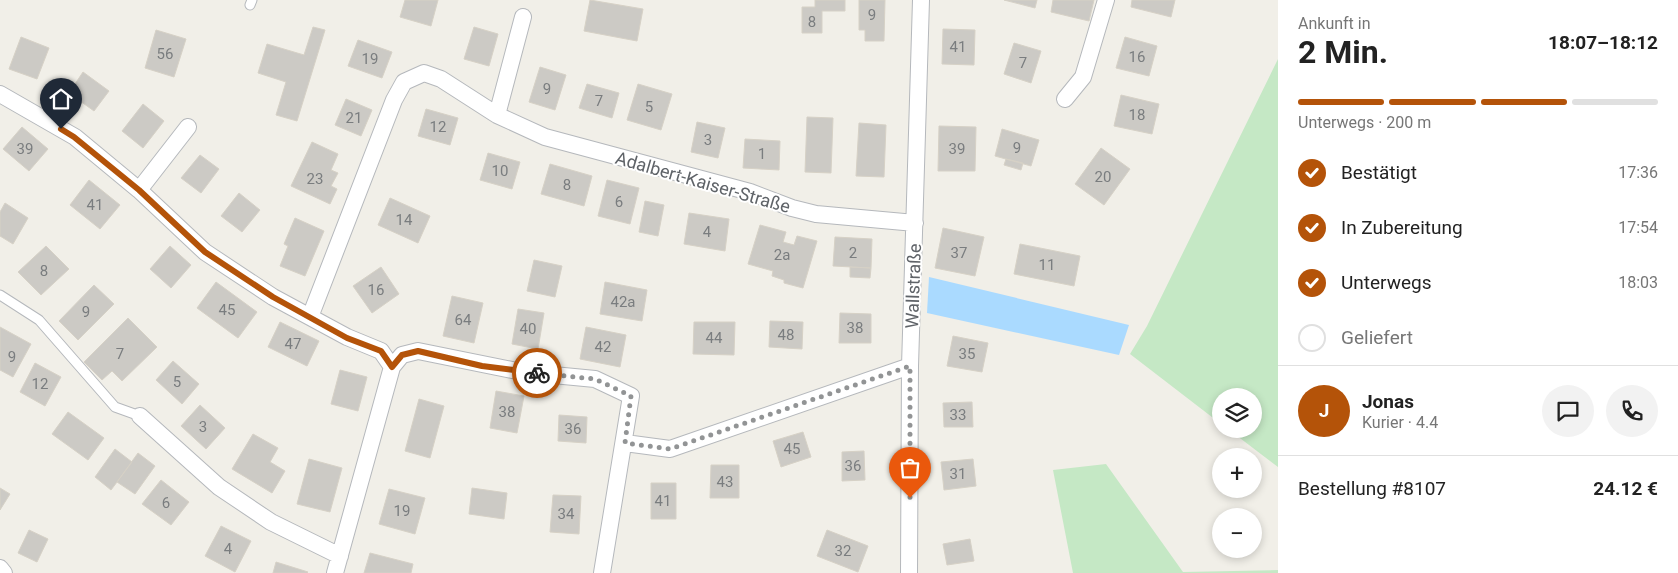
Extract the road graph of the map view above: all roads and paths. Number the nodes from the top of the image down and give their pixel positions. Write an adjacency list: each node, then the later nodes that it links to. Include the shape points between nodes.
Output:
1 (921, 0): 9 (street, Wallstraße)
2 (1106, 0): 5 (street, via 1083,77)
3 (523, 18): 6 (street)
4 (0, 94): 8 (street, via 74,137)
5 (1065, 99)
6 (497, 115): 9 (street, Adalbert-Kaiser-Straße, via 545,137 750,192 792,208 816,214); 11 (street, Adalbert-Kaiser-Straße, via 442,78 424,74 404,82 394,100)
7 (188, 127): 8 (street)
8 (139, 190): 11 (street, via 205,252)
9 (915, 223): 12 (street, Wallstraße)
10 (0, 294): 14 (lane, via 38,320 115,407)
11 (310, 317): 13 (street, via 347,338 381,351)
12 (910, 366): 15 (street, via 670,449); 21 (street, Wallstraße)
13 (392, 367): 15 (street, via 402,355 418,351 482,366 595,379 631,396); 16 (street)
14 (140, 416): 16 (street, via 219,487 271,522)
15 (625, 443): 20 (street)
16 (340, 556): 19 (street)
17 (0, 568): 18 (street)
18 (4, 573)
19 (335, 573)
20 (602, 573)
21 (909, 573)

